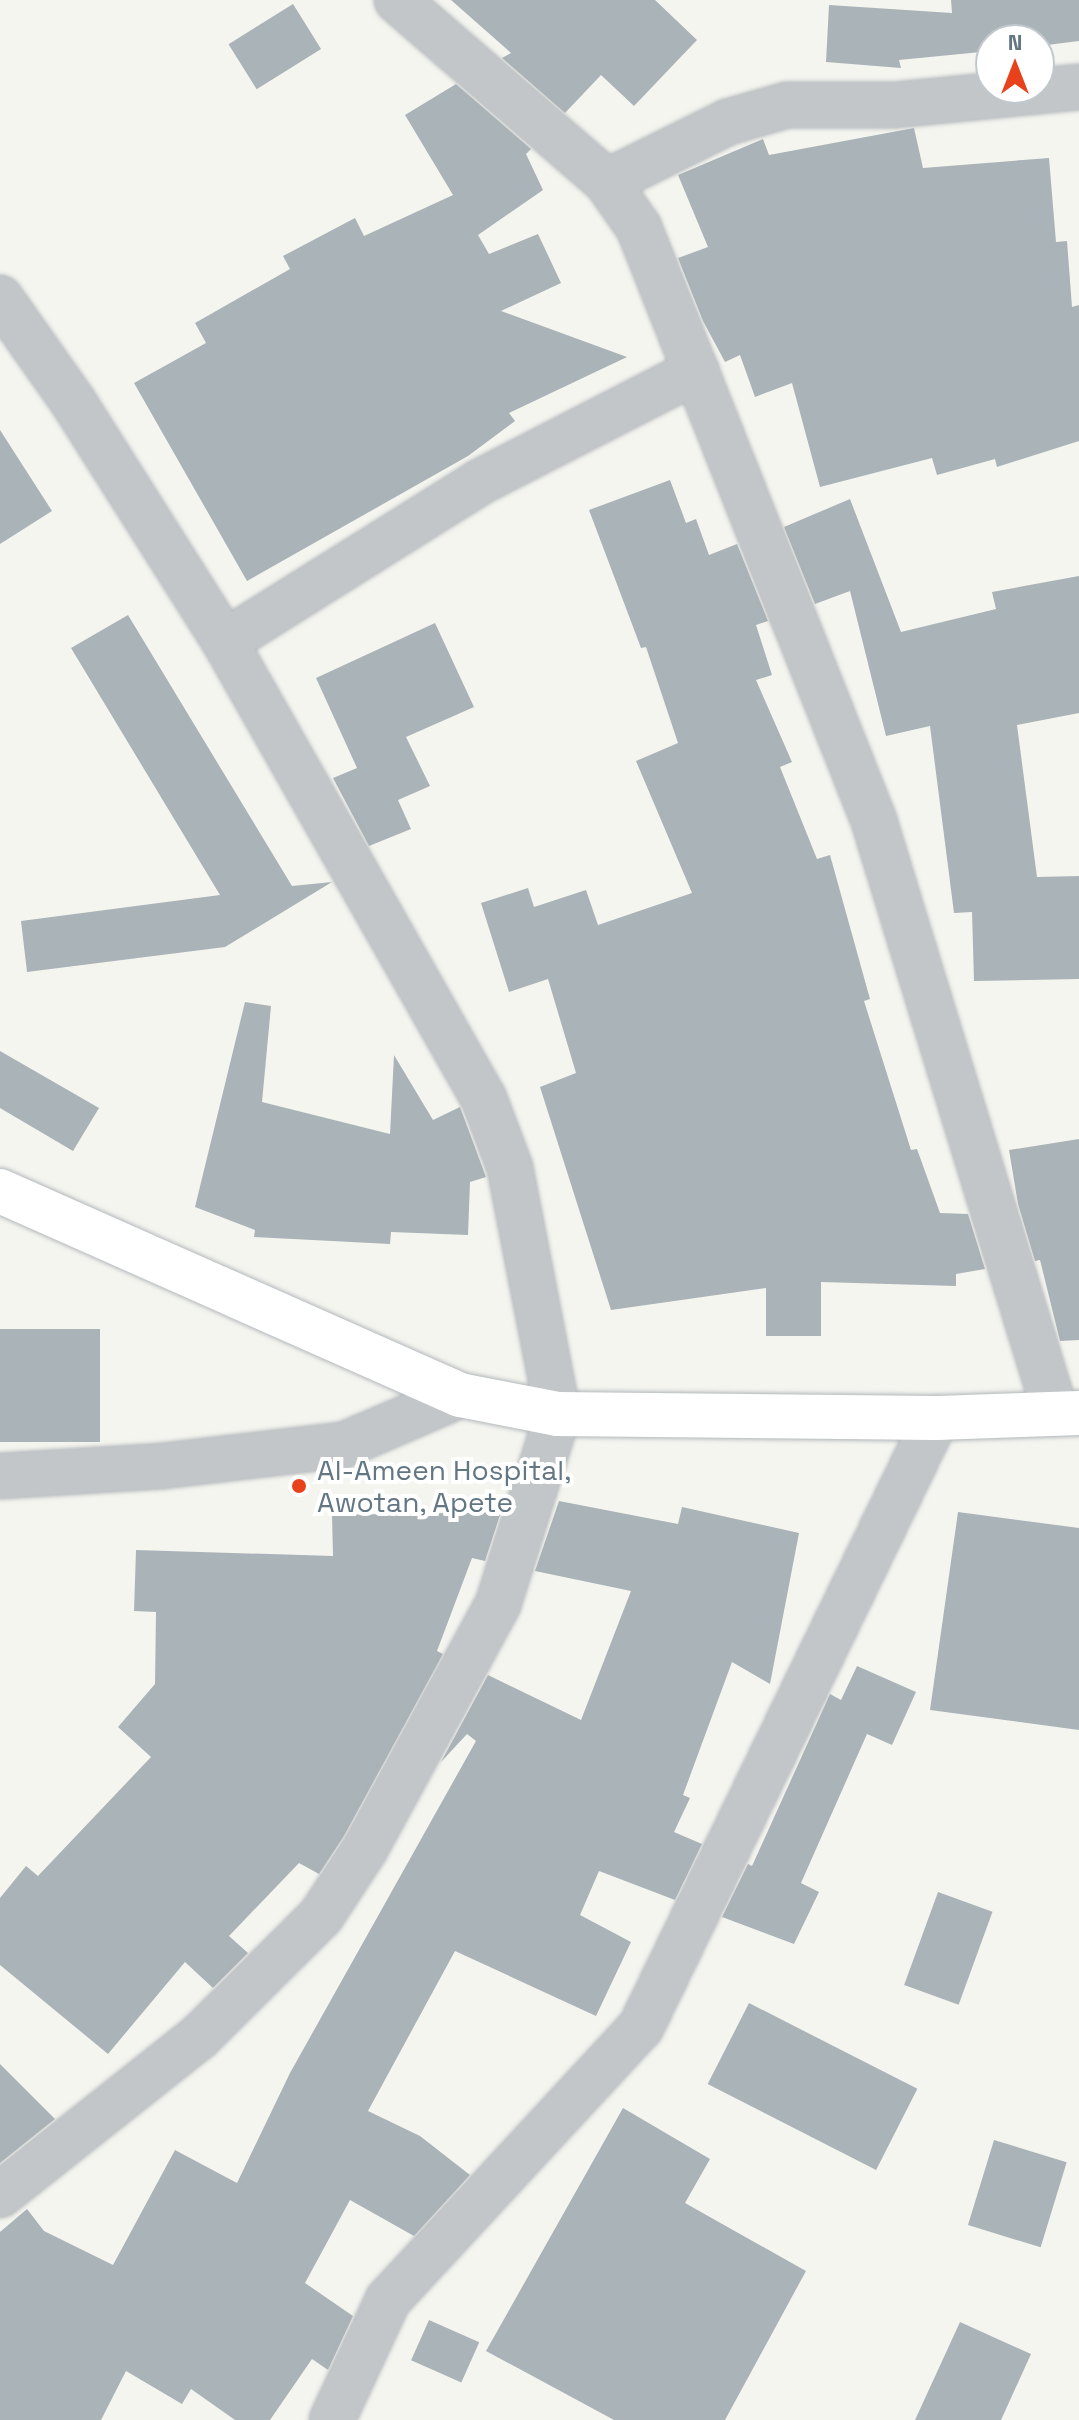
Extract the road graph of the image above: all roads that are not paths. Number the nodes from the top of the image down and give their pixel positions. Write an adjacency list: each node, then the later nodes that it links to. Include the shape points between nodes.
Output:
1 (397, 0): 3 (street)
2 (1079, 87): 3 (street, via 895,105 787,105 728,122)
3 (607, 182): 5 (street, via 639,228)
4 (0, 298): 6 (street, via 74,403)
5 (696, 371): 6 (street, via 480,482); 9 (street, via 874,821)
6 (225, 642): 10 (street, via 484,1099 510,1168)
7 (0, 1191): 8 (main road)
8 (460, 1395): 10 (main road); 12 (street, via 344,1445 162,1466)
9 (1068, 1413): 11 (main road)
10 (558, 1414): 11 (main road); 13 (street, via 498,1604 365,1849 321,1916 199,2037)
11 (936, 1418): 14 (street, via 641,2027 388,2300)
12 (0, 1476)
13 (0, 2195)
14 (332, 2420)

